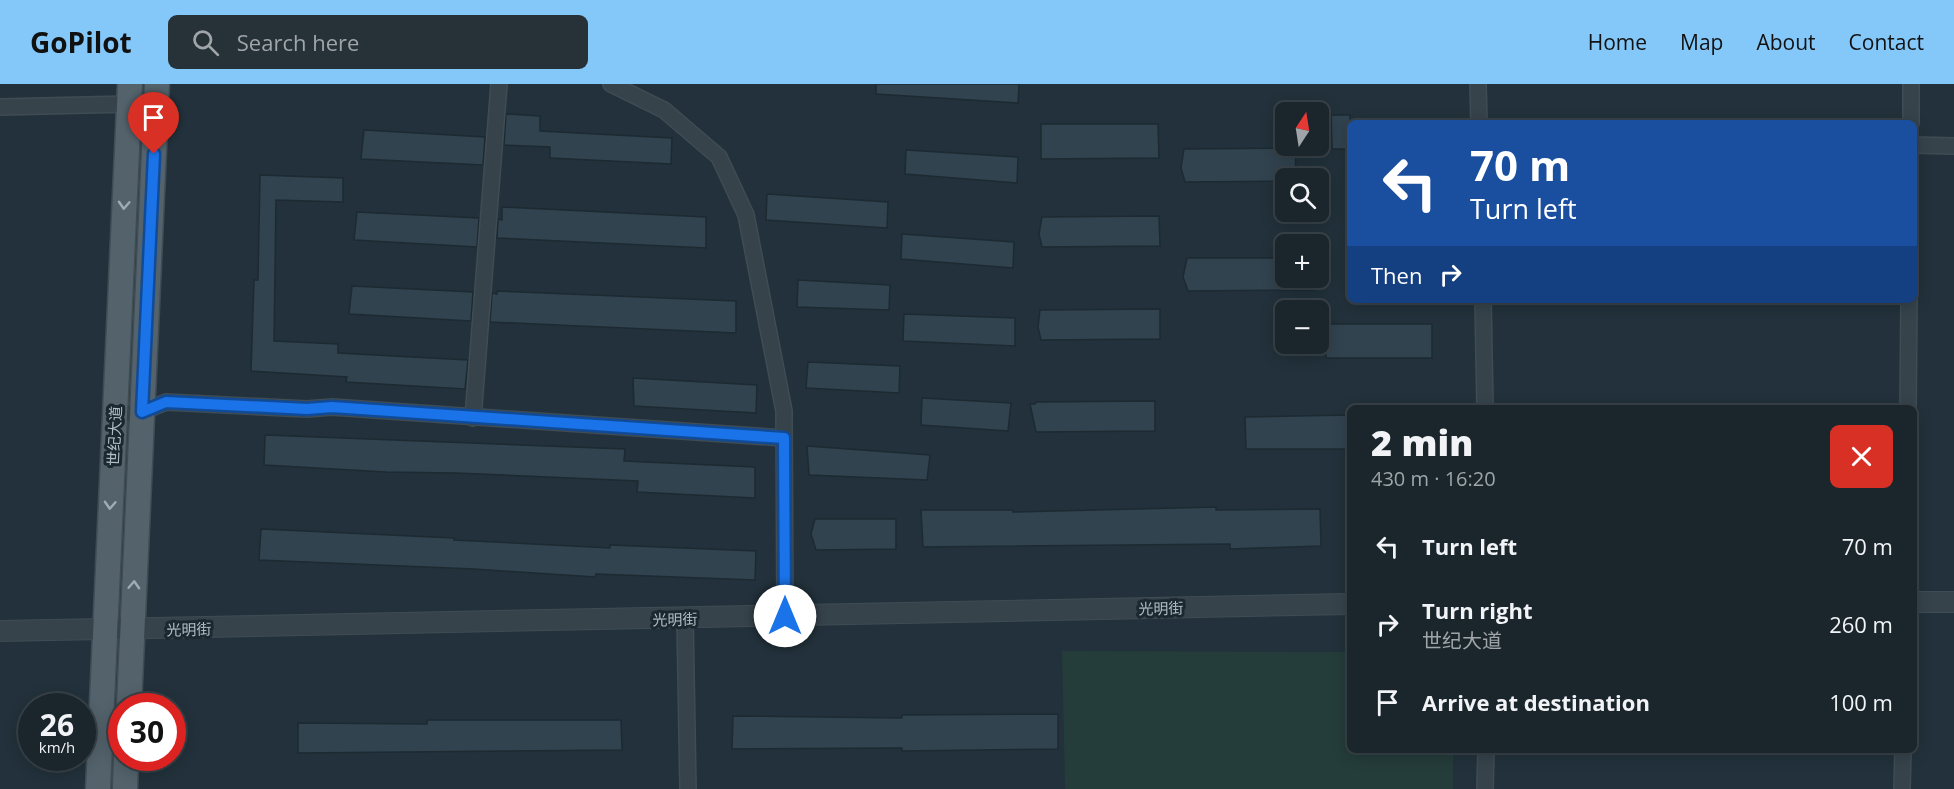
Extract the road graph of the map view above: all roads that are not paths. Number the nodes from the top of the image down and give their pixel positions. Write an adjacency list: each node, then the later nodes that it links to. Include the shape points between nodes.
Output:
1 (157, 84): 16 (main road, 世纪大道)
2 (499, 84): 18 (street)
3 (611, 84): 19 (street, via 664,110 718,157 746,215 784,411)
4 (1478, 84): 8 (street)
5 (1911, 84): 9 (street)
6 (129, 94): 7 (street); 17 (main road, 世纪大道, one-way to 17)
7 (0, 107)
8 (1479, 120)
9 (1911, 120)
10 (1917, 145): 11 (street)
11 (1954, 147)
12 (1483, 303): 14 (street)
13 (1909, 303): 15 (street)
14 (1485, 405)
15 (1908, 405)
16 (142, 412): 17 (street); 18 (street, via 166,402 332,407); 26 (main road, 世纪大道, one-way to 16)
17 (114, 415): 25 (main road, 世纪大道, one-way to 25)
18 (473, 418): 19 (street)
19 (784, 438): 23 (street)
20 (1917, 602): 21 (street)
21 (1954, 602)
22 (1347, 604): 23 (street, 光明街)
23 (785, 616): 24 (street, 光明街)
24 (685, 618): 26 (street, 光明街); 32 (street)
25 (105, 630): 26 (street, 光明街); 27 (street, 光明街); 33 (main road, 世纪大道)
26 (132, 630): 28 (main road, 世纪大道)
27 (0, 632)
28 (130, 693)
29 (1486, 753): 35 (street)
30 (1902, 753): 36 (street)
31 (126, 771): 34 (main road)
32 (684, 787)
33 (98, 789)
34 (125, 789)
35 (1485, 789)
36 (1902, 789)

